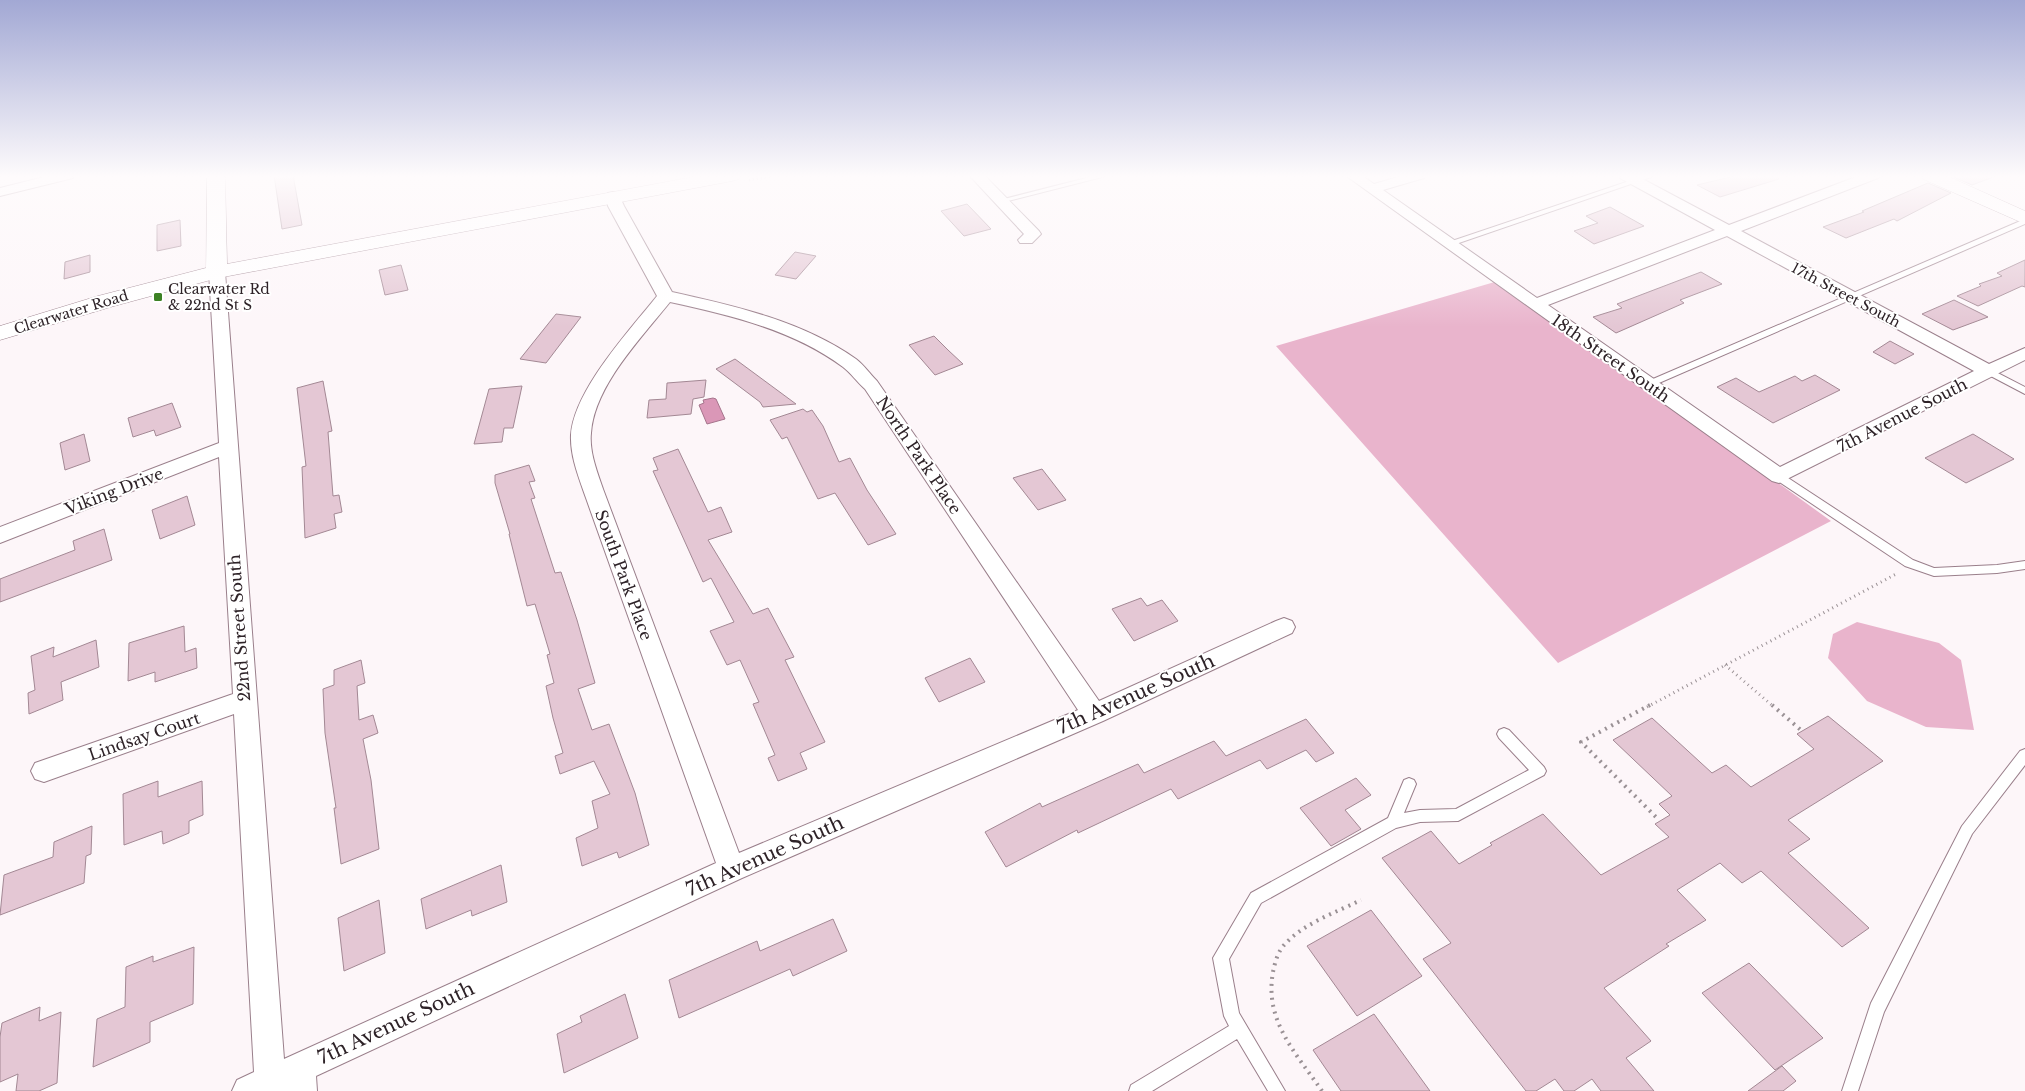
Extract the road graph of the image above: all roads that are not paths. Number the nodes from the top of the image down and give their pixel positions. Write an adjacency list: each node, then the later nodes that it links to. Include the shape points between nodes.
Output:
1 (217, 226): 13 (street, 22nd Street South)
2 (457, 226): 13 (street, Clearwater Road)
3 (627, 226): 14 (street)
4 (1025, 226): 11 (street, via 1033,234)
5 (1425, 226): 12 (street, 18th Street South)
6 (1497, 226): 12 (lane)
7 (1719, 226): 10 (street, 17th Street South)
8 (1741, 226): 10 (street)
9 (2009, 226): 15 (lane)
10 (1728, 231): 15 (street, 17th Street South); 16 (street)
11 (1026, 240)
12 (1450, 243): 16 (street, 18th Street South)
13 (217, 272): 17 (street, Clearwater Road, via 115,298); 22 (street, 22nd Street South)
14 (666, 296): 28 (street, North Park Place, via 781,327 850,364 871,385); 34 (street, South Park Place, via 592,395 580,432 587,472)
15 (1848, 296): 19 (street, 17th Street South); 20 (lane)
16 (1536, 304): 20 (street, 18th Street South)
17 (0, 333)
18 (2025, 353): 19 (street, 7th Avenue South)
19 (1988, 371): 21 (lane); 23 (street, 7th Avenue South)
20 (1649, 384): 23 (street, 18th Street South)
21 (2025, 392)
22 (227, 447): 24 (street, Viking Drive); 27 (street, 22nd Street South)
23 (1780, 476): 25 (lane, 18th Street South, via 1909,563 1934,572)
24 (0, 535)
25 (2025, 565)
26 (1284, 627): 28 (street, 7th Avenue South)
27 (244, 700): 31 (street, Lindsay Court); 37 (street, 22nd Street South)
28 (1094, 714): 34 (street, 7th Avenue South)
29 (1504, 734): 33 (lane, via 1539,771 1458,816 1420,816)
30 (2025, 755): 40 (lane, via 1967,830 1877,1009)
31 (44, 771)
32 (1409, 784): 33 (lane)
33 (1393, 822): 35 (lane, via 1256,898 1221,958 1232,1016)
34 (732, 869): 36 (street, 7th Avenue South)
35 (1239, 1029): 38 (lane); 39 (lane)
36 (301, 1079): 37 (street, 7th Avenue South)
37 (259, 1086)
38 (1137, 1091)
39 (1277, 1091)
40 (1850, 1091)

